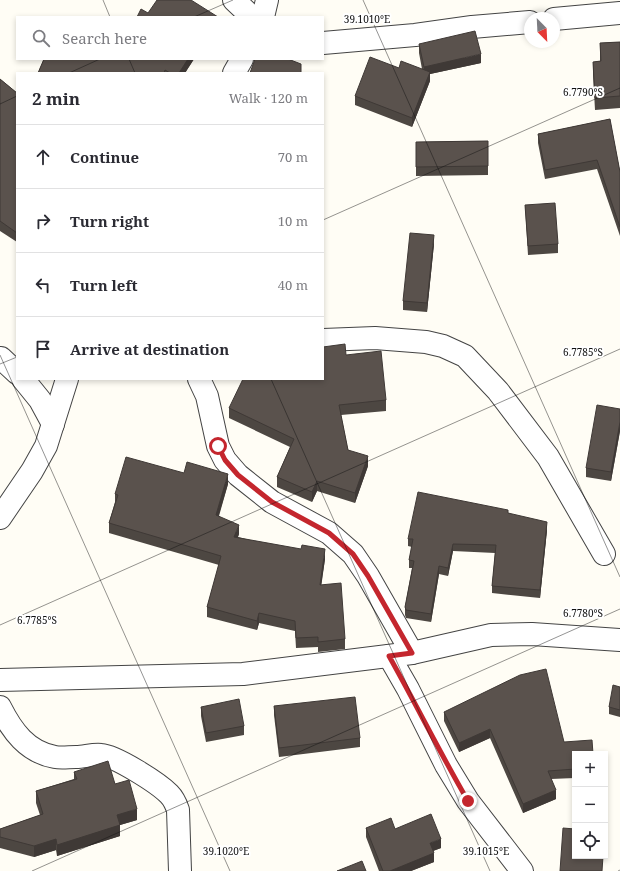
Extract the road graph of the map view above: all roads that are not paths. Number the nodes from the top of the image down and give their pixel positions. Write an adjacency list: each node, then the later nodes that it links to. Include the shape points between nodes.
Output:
1 (234, 0): 4 (street)
2 (267, 0): 5 (street)
3 (620, 13): 6 (street)
4 (251, 16)
5 (263, 16)
6 (560, 18)
7 (524, 23): 8 (street)
8 (324, 43)
9 (241, 60): 10 (street)
10 (235, 72)
11 (324, 340): 19 (street, via 375,338 426,342 443,346 464,356 498,391 548,457)
12 (6, 357): 13 (street)
13 (16, 372)
14 (24, 380): 17 (street, via 40,400)
15 (67, 380): 17 (street)
16 (200, 380): 21 (street, via 208,396 218,446 225,460 238,475 272,502 329,533 353,554)
17 (53, 424): 18 (street, via 46,446 32,471)
18 (0, 518)
19 (604, 554)
20 (620, 640): 21 (street, via 532,634 491,635)
21 (412, 653): 22 (street)
22 (389, 656): 23 (street, via 243,674); 26 (street, via 468,801)
23 (0, 680)
24 (0, 707): 25 (street, via 20,740 40,753 55,757 101,754 116,759 170,795 178,810)
25 (180, 871)
26 (522, 871)

